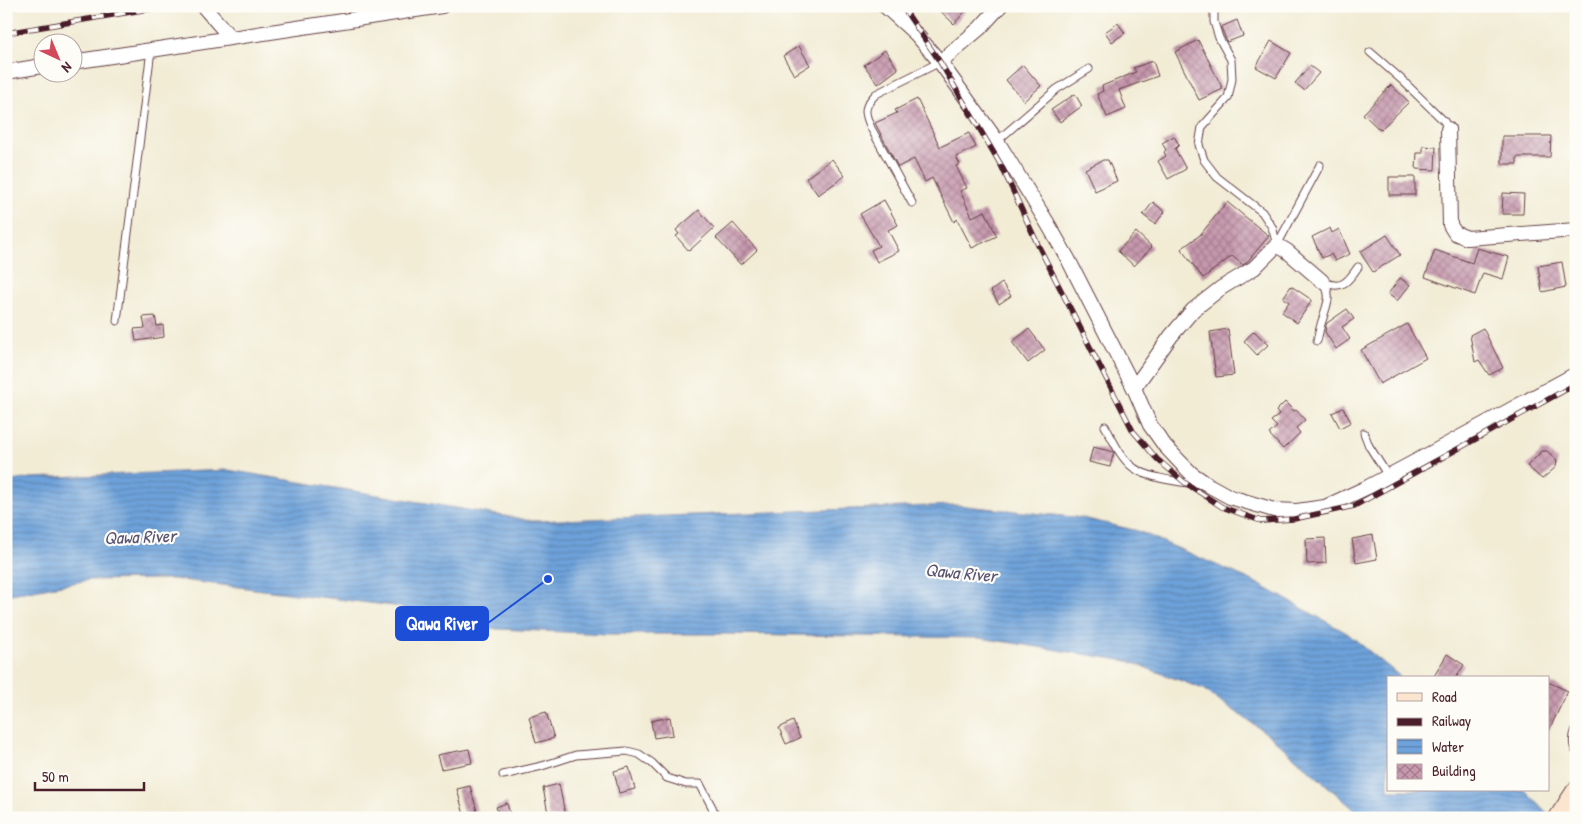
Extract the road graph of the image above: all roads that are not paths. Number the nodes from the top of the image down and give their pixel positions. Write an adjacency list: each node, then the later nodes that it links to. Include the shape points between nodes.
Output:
1 (203, 6): 6 (street)
2 (442, 6): 6 (street)
3 (1000, 6): 10 (street)
4 (1214, 6): 19 (lane, via 1214,22 1230,60 1232,79 1228,98 1202,127 1199,145 1204,160 1217,177 1262,212 1272,227)
5 (889, 7): 10 (street)
6 (230, 37): 7 (street)
7 (151, 50): 9 (street); 22 (lane)
8 (1370, 52): 14 (lane, via 1444,121)
9 (82, 60)
10 (940, 62): 15 (street); 17 (lane, via 876,94 866,108 871,128)
11 (32, 68): 13 (street)
12 (1089, 69): 15 (lane, via 1057,89)
13 (6, 72)
14 (1448, 129): 18 (street, via 1450,225 1455,233 1467,238)
15 (997, 141): 25 (street, via 1068,258)
16 (1320, 165): 19 (lane)
17 (912, 203)
18 (1576, 230)
19 (1277, 245): 21 (street); 25 (street, via 1254,268 1193,310)
20 (1358, 267): 21 (lane, via 1342,284 1333,286)
21 (1322, 281): 23 (lane, via 1327,288 1328,304)
22 (117, 321)
23 (1318, 341)
24 (1576, 374): 28 (street)
25 (1134, 388): 29 (street, via 1150,425 1165,446 1192,474)
26 (1105, 426): 29 (lane, via 1134,468 1154,476)
27 (1364, 433): 28 (lane)
28 (1388, 476): 29 (street, via 1325,507 1297,511 1251,504)
29 (1210, 486)
30 (1576, 729): 31 (lane, via 1573,747)
31 (1576, 751)
32 (503, 775): 33 (lane, via 576,755 639,754 667,778 686,784 700,784)
33 (716, 818)

